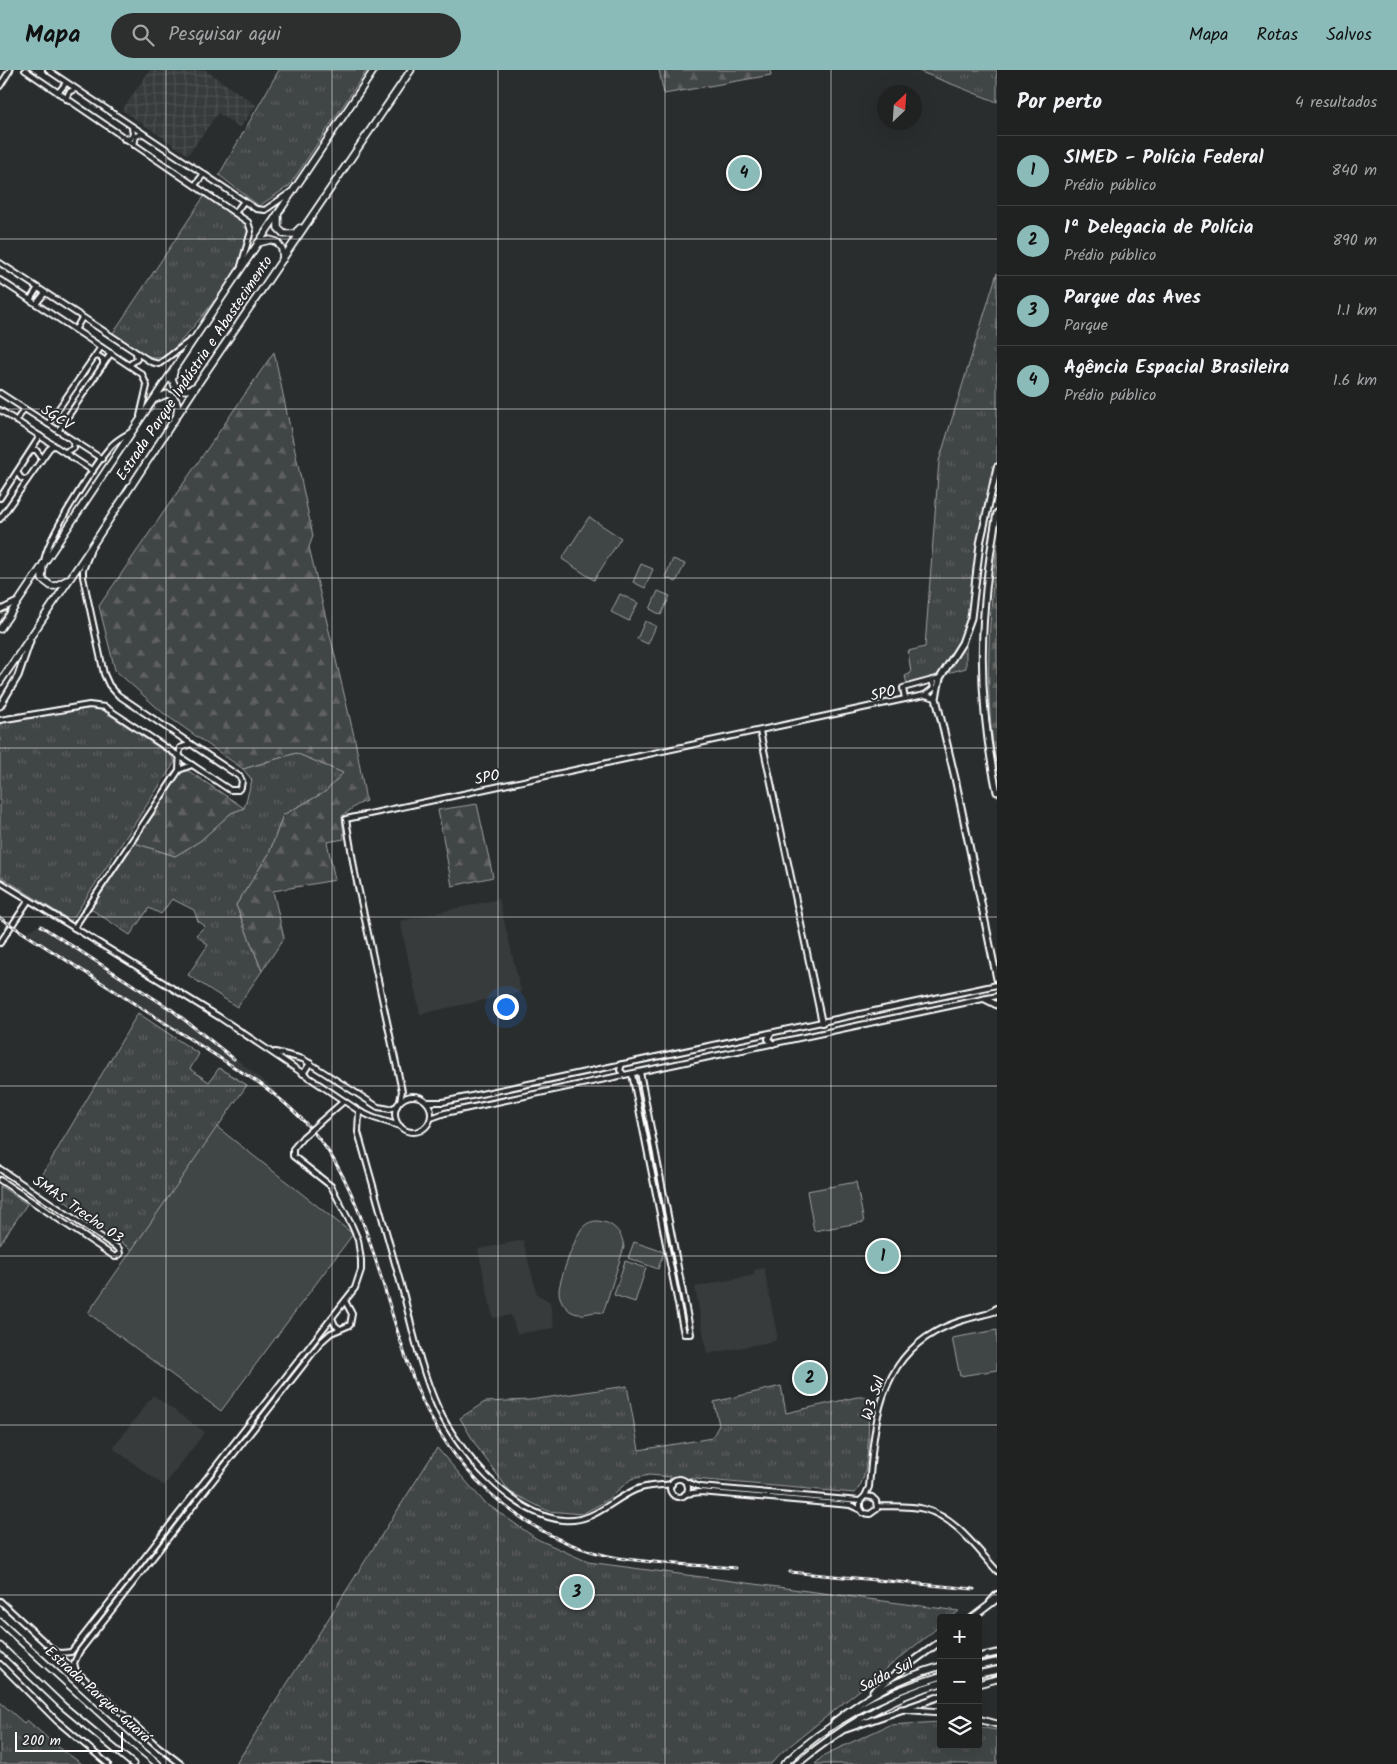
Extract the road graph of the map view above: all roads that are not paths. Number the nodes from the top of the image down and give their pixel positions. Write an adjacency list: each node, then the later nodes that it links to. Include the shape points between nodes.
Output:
1 (10, 70): 7 (street)
2 (25, 70): 9 (street)
3 (48, 70): 6 (street)
4 (374, 70): 17 (highway, Estrada Parque Indústria e Abastecimento)
5 (411, 70): 21 (highway, Estrada Parque Indústria e Abastecimento)
6 (66, 83): 8 (street); 9 (street)
7 (0, 86)
8 (75, 89): 10 (street); 11 (street)
9 (58, 93): 10 (street)
10 (66, 99): 13 (street)
11 (132, 128): 12 (street); 13 (street, via 131,138)
12 (142, 134): 14 (street, via 136,136); 15 (street)
13 (124, 139): 14 (street)
14 (134, 145): 16 (street)
15 (203, 174): 16 (street); 18 (street)
16 (195, 185): 20 (street)
17 (294, 189): 18 (street, via 265,210 256,209); 19 (highway, Estrada Parque Indústria e Abastecimento)
18 (244, 201): 20 (street)
19 (279, 212): 21 (highway, via 278,228 284,234 294,234); 22 (highway, Estrada Parque Indústria e Abastecimento)
20 (235, 213): 25 (street, via 248,222 251,231)
21 (304, 225): 23 (highway, Estrada Parque Indústria e Abastecimento)
22 (258, 243): 23 (highway, via 277,242); 25 (highway, Estrada Parque Indústria e Abastecimento)
23 (283, 259): 41 (highway, Estrada Parque Indústria e Abastecimento)
24 (0, 263): 27 (street)
25 (241, 268): 33 (highway, Estrada Parque Indústria e Abastecimento)
26 (0, 280): 29 (street)
27 (37, 289): 28 (street); 29 (street)
28 (44, 294): 30 (street); 31 (street)
29 (30, 300): 30 (street)
30 (36, 304): 32 (street)
31 (82, 318): 32 (street); 36 (street)
32 (75, 330): 34 (street)
33 (193, 338): 36 (street, via 158,364); 40 (highway, Estrada Parque Indústria e Abastecimento)
34 (101, 347): 35 (street); 37 (street)
35 (111, 353): 38 (street); 39 (street)
36 (136, 353): 39 (street, via 137,359)
37 (93, 358): 38 (street, via 103,359); 49 (street)
38 (103, 365): 50 (street)
39 (129, 365): 48 (street, via 145,377 147,386)
40 (174, 367): 41 (highway, via 172,379 175,386 190,390); 43 (highway, Estrada Parque Indústria e Abastecimento)
41 (197, 385): 46 (highway, Estrada Parque Indústria e Abastecimento)
42 (0, 393): 44 (street, SGCV)
43 (150, 404): 46 (highway, via 161,395 174,396 178,404); 48 (highway, Estrada Parque Indústria e Abastecimento)
44 (24, 409): 47 (street); 49 (street, SGCV)
45 (0, 410): 47 (street, SGCV)
46 (176, 417): 70 (highway, Estrada Parque Indústria e Abastecimento)
47 (16, 421): 52 (street, SGCV)
48 (138, 421): 51 (highway, Estrada Parque Indústria e Abastecimento)
49 (48, 424): 50 (street, SGCV)
50 (58, 431): 53 (street, SGCV)
51 (131, 432): 58 (street, via 112,445); 72 (highway, Estrada Parque Indústria e Abastecimento)
52 (40, 436): 54 (street, SGCV); 55 (street)
53 (73, 441): 56 (street, via 74,448); 58 (street, SGCV)
54 (54, 445): 56 (street, SGCV); 57 (street)
55 (32, 450): 57 (street); 61 (street)
56 (65, 452): 60 (street, SGCV)
57 (42, 458): 63 (street)
58 (102, 459): 60 (street)
59 (997, 468): 65 (main road)
60 (93, 471): 72 (street, via 53,535)
61 (17, 472): 62 (street); 63 (street)
62 (12, 480): 64 (street); 66 (street)
63 (27, 480): 64 (street)
64 (22, 487): 68 (street)
65 (990, 494): 67 (main road, via 990,512 993,515); 69 (main road)
66 (0, 498)
67 (997, 513): 71 (main road)
68 (0, 519)
69 (980, 544): 71 (main road, via 987,542); 78 (main road, via 972,618 962,643)
70 (92, 546): 73 (highway, Estrada Parque Indústria e Abastecimento); 87 (street, via 83,573 109,685 118,695)
71 (988, 560): 91 (main road, via 982,694)
72 (44, 562): 73 (highway, via 42,573 45,582 55,586); 74 (highway, Estrada Parque Indústria e Abastecimento)
73 (70, 579): 77 (highway, Estrada Parque Indústria e Abastecimento)
74 (18, 601): 75 (street); 76 (highway, Estrada Parque Indústria e Abastecimento)
75 (0, 610)
76 (0, 629)
77 (31, 637): 80 (highway, Estrada Parque Indústria e Abastecimento); 84 (main road, via 18,676)
78 (940, 678): 79 (street, SPO); 82 (main road)
79 (932, 680): 81 (street, via 934,688); 83 (street, SPO, via 903,688)
80 (0, 682)
81 (925, 695): 82 (street, SPO); 83 (street, SPO)
82 (936, 698): 94 (main road)
83 (905, 699): 86 (street, SPO)
84 (0, 706)
85 (0, 720): 88 (street, via 89,704 105,707)
86 (760, 730): 106 (street); 120 (street, SPO, via 346,819)
87 (191, 744): 88 (street, via 180,748); 89 (street, via 240,777 241,787 230,790)
88 (179, 756): 89 (street); 90 (street)
89 (192, 765): 90 (street)
90 (179, 770): 95 (street)
91 (997, 792)
92 (0, 882): 93 (street)
93 (29, 900): 95 (street); 96 (street)
94 (984, 915): 97 (main road); 98 (main road)
95 (74, 928): 110 (street)
96 (0, 943)
97 (997, 962)
98 (997, 979)
99 (997, 985): 103 (street)
100 (997, 996): 101 (street)
101 (985, 999): 102 (main road); 105 (street)
102 (997, 1005)
103 (893, 1008): 104 (street); 105 (street, via 897,1012)
104 (852, 1016): 106 (street); 107 (street)
105 (896, 1018): 107 (street)
106 (822, 1023): 108 (street)
107 (855, 1027): 109 (street)
108 (771, 1033): 109 (street, via 768,1039); 111 (street)
109 (773, 1044): 113 (street)
110 (273, 1052): 112 (street, via 299,1057); 116 (street)
111 (678, 1053): 113 (street, via 682,1057); 114 (street)
112 (310, 1063): 116 (street); 127 (street, via 378,1107 390,1109)
113 (681, 1063): 115 (street)
114 (622, 1064): 118 (street, via 620,1070); 119 (street)
115 (640, 1072): 117 (street); 126 (street)
116 (303, 1074): 122 (street)
117 (632, 1074): 118 (street); 128 (street)
118 (624, 1075): 124 (street)
119 (503, 1090): 124 (street); 125 (street)
120 (402, 1091): 121 (street); 123 (street, SPO)
121 (408, 1096): 123 (street); 125 (street, via 419,1096)
122 (344, 1101): 129 (street); 140 (street, bridge, via 303,1137 293,1149 293,1156 331,1186 358,1240 361,1270 355,1288)
123 (400, 1101): 127 (street)
124 (505, 1101): 130 (street)
125 (427, 1102): 130 (street)
126 (645, 1102): 128 (street); 132 (street)
127 (397, 1106): 131 (street, via 395,1116)
128 (639, 1106): 133 (street)
129 (359, 1111): 131 (street); 150 (street, via 358,1132 432,1393 450,1429 470,1458 515,1499 536,1512 562,1520 583,1518 606,1509 633,1490)
130 (431, 1118): 131 (street, via 418,1131 408,1131)
131 (400, 1126)
132 (654, 1149): 133 (street); 136 (street)
133 (647, 1150): 137 (street)
134 (0, 1169): 135 (street, SMAS Trecho 03, via 120,1249 120,1254 115,1256)
135 (0, 1180)
136 (665, 1204): 137 (street); 138 (street)
137 (659, 1206): 139 (street)
138 (676, 1259): 139 (street); 145 (street)
139 (670, 1261): 146 (street)
140 (345, 1301): 141 (street); 142 (street)
141 (338, 1310): 142 (street); 144 (street)
142 (350, 1310): 147 (street, via 352,1320)
143 (997, 1310): 151 (street, W3 Sul, via 931,1334 917,1344 894,1371 876,1419)
144 (332, 1318): 147 (street); 168 (street, via 71,1652)
145 (689, 1324): 146 (street); 146 (street, via 691,1334 685,1335)
146 (682, 1325)
147 (340, 1329): 175 (street, via 322,1341 220,1474 173,1529 79,1652 74,1663)
148 (684, 1481): 149 (street, via 677,1480); 153 (street, via 688,1488); 156 (street, via 700,1487)
149 (672, 1484): 150 (street); 152 (street)
150 (660, 1486): 152 (street)
151 (868, 1487): 154 (street, W3 Sul); 155 (street, W3 Sul)
152 (671, 1491): 153 (street, via 676,1496)
153 (685, 1494): 158 (street, via 700,1492 768,1497)
154 (865, 1496): 155 (street); 156 (street)
155 (872, 1497): 157 (street)
156 (860, 1501): 158 (street)
157 (878, 1506): 158 (street, via 870,1514); 159 (street, via 923,1508 940,1515 961,1532)
158 (861, 1510)
159 (997, 1571)
160 (997, 1594): 163 (street)
161 (997, 1599): 163 (main road)
162 (0, 1601): 168 (street)
163 (984, 1609): 164 (main road)
164 (977, 1614)
165 (0, 1622): 192 (highway, Estrada Parque Guará)
166 (937, 1644): 183 (main road)
167 (0, 1646): 191 (highway, Estrada Parque Guará, via 63,1706)
168 (54, 1651): 175 (street)
169 (997, 1654): 170 (main road)
170 (982, 1656)
171 (997, 1662): 173 (highway)
172 (0, 1664): 190 (street, via 57,1721)
173 (982, 1665)
174 (937, 1667): 183 (main road, Saída Sul, via 898,1680)
175 (76, 1670): 193 (street)
176 (997, 1670): 177 (highway)
177 (982, 1673)
178 (937, 1677): 188 (highway, via 877,1701)
179 (997, 1678): 180 (main road)
180 (982, 1683)
181 (937, 1684): 189 (highway, via 890,1703)
182 (937, 1697): 184 (main road)
183 (862, 1699): 188 (main road, Saída Sul)
184 (898, 1709): 185 (main road); 189 (main road)
185 (937, 1712)
186 (982, 1720): 187 (main road)
187 (997, 1724)
188 (821, 1732): 194 (highway)
189 (836, 1733): 195 (highway)
190 (108, 1764)
191 (133, 1764)
192 (158, 1764)
193 (181, 1764)
194 (784, 1764)
195 (798, 1764)

